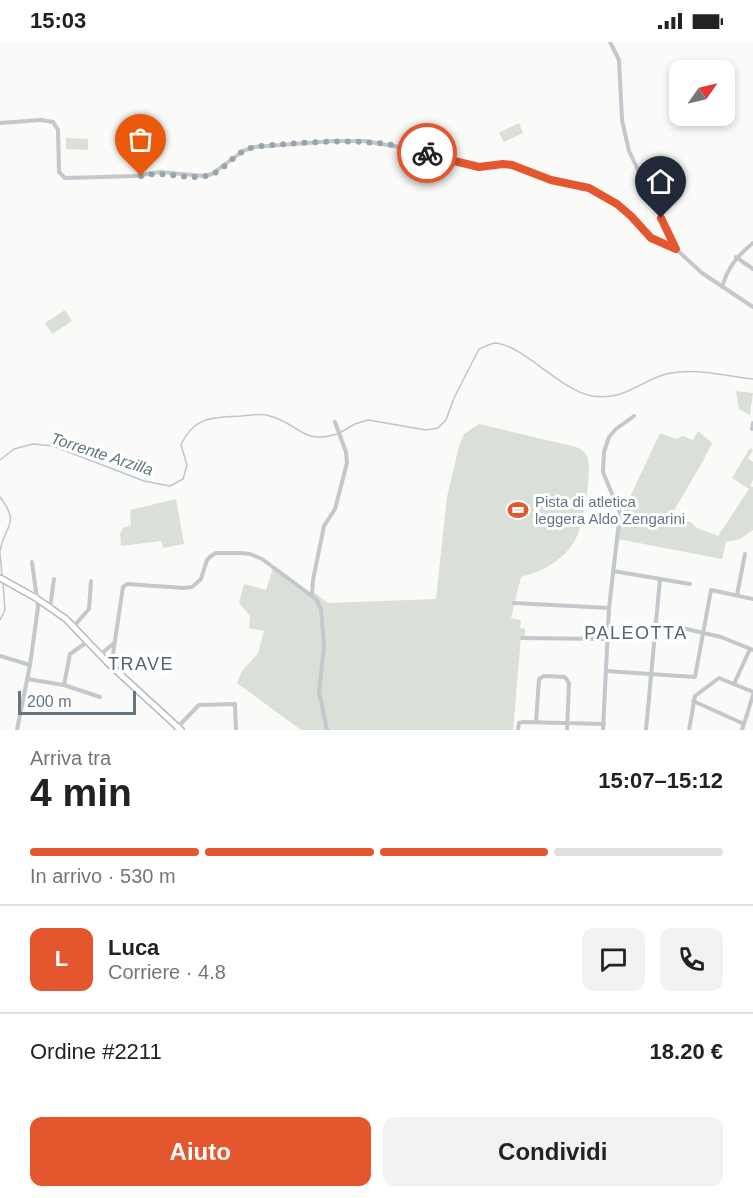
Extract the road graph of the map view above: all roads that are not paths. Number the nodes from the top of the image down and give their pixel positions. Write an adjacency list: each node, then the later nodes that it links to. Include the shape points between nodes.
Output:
1 (610, 42): 4 (street, via 618,60 628,151)
2 (0, 123): 4 (street, via 53,122 58,130 59,172 65,178 160,172 204,176 249,148 334,141 404,147 479,167 512,165 599,193 631,216 651,238)
3 (753, 243): 5 (street)
4 (676, 249): 7 (street)
5 (736, 257): 6 (street); 7 (street)
6 (753, 269)
7 (722, 287): 8 (street)
8 (753, 307)
9 (634, 416): 15 (street, via 609,437 604,452 603,472 620,513)
10 (334, 422): 21 (street, via 347,464 335,509 324,526)
11 (753, 423): 12 (street)
12 (752, 429)
13 (745, 554): 22 (street)
14 (32, 562): 23 (street)
15 (613, 571): 18 (street); 27 (street)
16 (0, 578): 23 (main road)
17 (54, 579): 26 (street)
18 (660, 579): 20 (street); 41 (street)
19 (91, 581): 28 (street, via 89,609)
20 (690, 584)
21 (312, 594): 34 (street, via 250,554 216,553 207,560 201,579 192,587 123,586); 55 (street, via 319,603 322,625 324,657 319,691)
22 (736, 596): 24 (street); 30 (street, via 711,590)
23 (36, 598): 26 (main road); 39 (street)
24 (753, 599)
25 (514, 603): 27 (street)
26 (50, 608): 28 (main road)
27 (609, 608): 32 (street)
28 (74, 626): 33 (main road)
29 (678, 627): 30 (street)
30 (703, 633): 35 (street); 41 (street, via 695,677)
31 (522, 638): 32 (street)
32 (607, 639): 40 (street)
33 (87, 642): 36 (main road); 44 (street, via 70,654)
34 (115, 643): 36 (street); 38 (street)
35 (752, 650): 43 (street)
36 (100, 655): 38 (main road)
37 (0, 656): 39 (street)
38 (109, 664): 52 (main road)
39 (30, 665): 42 (street)
40 (606, 671): 41 (street); 50 (street)
41 (651, 674): 59 (street)
42 (27, 679): 44 (street); 53 (street)
43 (734, 684): 45 (street); 47 (street, via 719,678)
44 (64, 685): 46 (street)
45 (753, 694): 51 (street)
46 (100, 697)
47 (693, 701): 51 (street); 60 (street)
48 (536, 722): 49 (street); 49 (street, via 538,681 543,676 553,676 568,681); 56 (street, via 521,722)
49 (567, 723): 50 (street); 57 (street)
50 (604, 724): 58 (street)
51 (744, 724): 61 (street)
52 (178, 729): 54 (street, via 200,705 235,704)
53 (17, 730)
54 (236, 730)
55 (327, 730)
56 (518, 730)
57 (567, 730)
58 (603, 730)
59 (646, 730)
60 (689, 730)
61 (742, 730)

